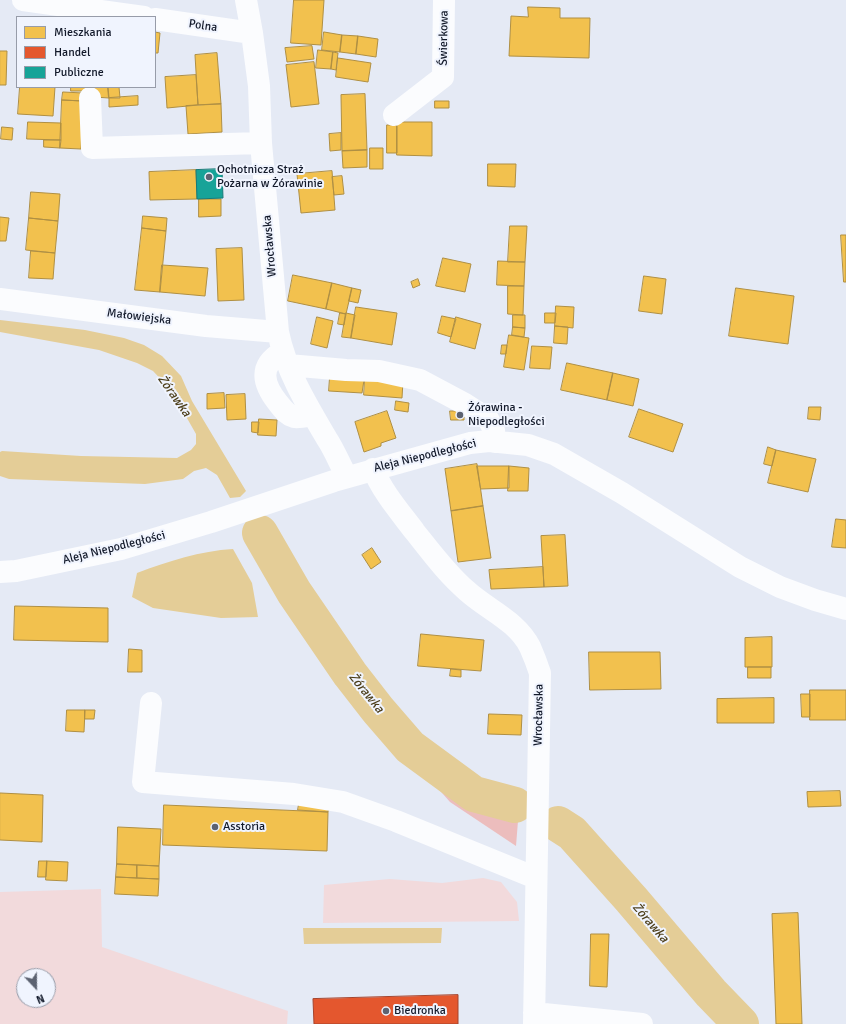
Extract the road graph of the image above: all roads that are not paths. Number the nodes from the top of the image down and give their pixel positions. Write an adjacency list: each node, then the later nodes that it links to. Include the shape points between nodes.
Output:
1 (23, 0): 4 (street)
2 (444, 0): 8 (street, Świerkowa, via 443,76)
3 (247, 1): 6 (street, Wrocławska)
4 (137, 16)
5 (156, 19): 6 (street, Polna)
6 (252, 33): 9 (street, Wrocławska)
7 (90, 98): 9 (street, via 92,148)
8 (394, 114)
9 (261, 144): 11 (street, Wrocławska)
10 (0, 299): 11 (street, Małowiejska, via 206,326)
11 (283, 350): 12 (street, Małowiejska, via 346,370 379,371 420,380 488,419 494,430); 14 (street, Wrocławska, via 313,415)
12 (495, 442): 13 (street, Aleja Niepodległości, via 470,443); 16 (street, Aleja Niepodległości, via 528,445 554,454 740,567 815,600)
13 (373, 469): 14 (street, Aleja Niepodległości); 18 (street, Wrocławska, via 390,500 453,578 467,592 518,631 529,646 540,673)
14 (347, 477): 15 (street, Aleja Niepodległości, via 121,549 16,571)
15 (0, 572)
16 (846, 609)
17 (151, 704): 18 (street, via 143,782 294,794 343,802)
18 (536, 878): 19 (street, Wrocławska)
19 (534, 1019): 20 (street)
20 (642, 1024)

